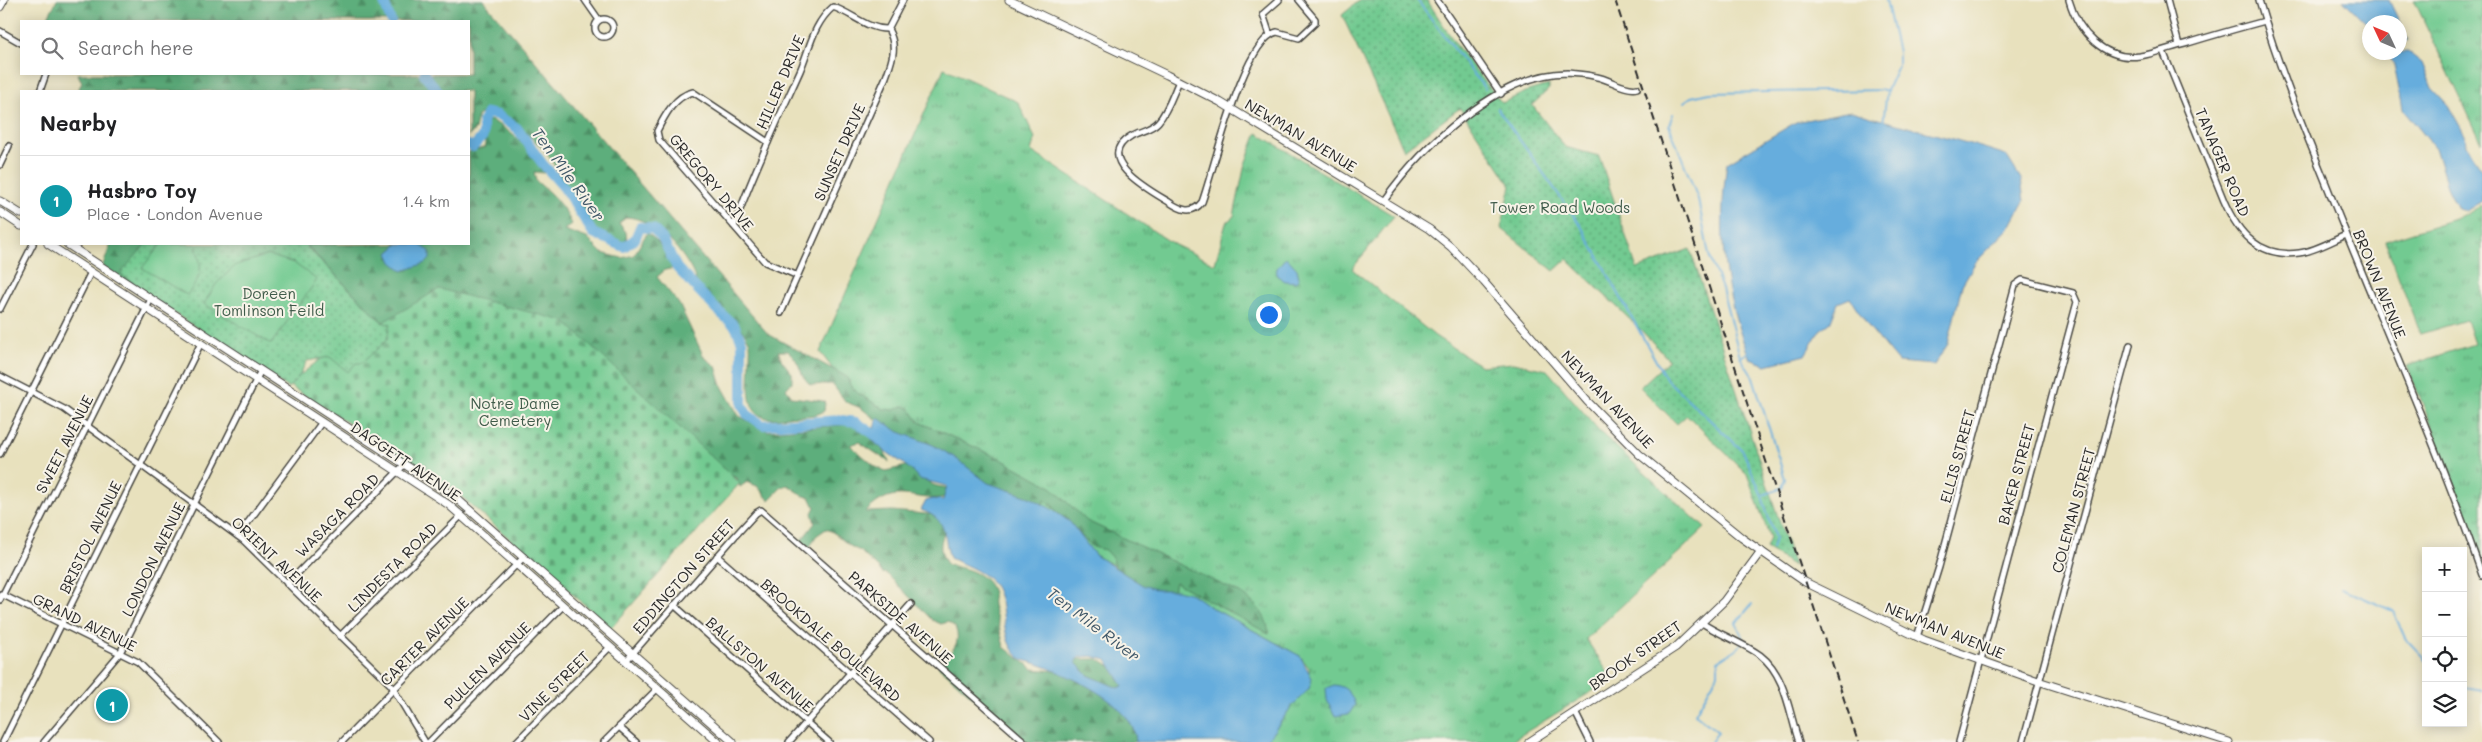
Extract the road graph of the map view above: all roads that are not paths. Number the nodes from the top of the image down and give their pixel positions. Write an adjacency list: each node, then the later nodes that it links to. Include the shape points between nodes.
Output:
1 (585, 0): 10 (street)
2 (903, 0): 12 (street)
3 (1009, 0): 19 (main road, NEWMAN AVENUE)
4 (1279, 0): 14 (street, via 1263,14)
5 (1299, 0): 14 (street, via 1314,19 1313,26 1299,38 1284,33)
6 (1437, 0): 22 (street)
7 (2069, 0): 17 (street, via 2080,28 2100,46 2134,56)
8 (2167, 0): 16 (street)
9 (2259, 0): 11 (street, BROWN AVENUE)
10 (599, 20)
11 (2265, 21): 16 (street); 33 (street, BROWN AVENUE)
12 (888, 30): 24 (street, HILLER DRIVE, via 878,30 847,11 833,7 824,15 816,26 801,69); 38 (street, SUNSET DRIVE, via 894,54)
13 (0, 31): 15 (street)
14 (1270, 35): 23 (street, via 1256,51)
15 (20, 42)
16 (2179, 45): 17 (street)
17 (2163, 51): 33 (street, TANAGER ROAD, via 2224,201 2242,234 2254,244 2282,253 2300,253)
18 (46, 75): 21 (street)
19 (1179, 81): 23 (main road, NEWMAN AVENUE); 23 (street, via 1157,124 1130,136 1119,147 1117,157 1121,168 1168,202 1183,210 1198,208)
20 (1637, 88): 22 (street, via 1595,76 1554,73 1530,79)
21 (40, 90)
22 (1501, 94): 27 (street, via 1473,112 1422,155)
23 (1231, 110): 27 (main road, NEWMAN AVENUE)
24 (768, 142): 32 (street, HILLER DRIVE); 32 (street, GREGORY DRIVE, via 693,92 683,94 675,102 657,131 663,145)
25 (9, 146): 26 (street)
26 (0, 165)
27 (1384, 200): 60 (main road, NEWMAN AVENUE, via 1451,247 1639,454)
28 (0, 201): 30 (main road)
29 (0, 212): 31 (main road)
30 (20, 213)
31 (20, 225)
32 (734, 226): 38 (street, GREGORY DRIVE, via 765,262)
33 (2346, 235): 64 (street, BROWN AVENUE)
34 (32, 245): 41 (street)
35 (50, 245): 37 (main road, DAGGETT AVENUE)
36 (69, 245): 40 (main road, DAGGETT AVENUE)
37 (91, 272): 42 (main road, DAGGETT AVENUE); 49 (street)
38 (798, 276): 43 (street, SUNSET DRIVE)
39 (2019, 281): 74 (street, ELLIS STREET); 79 (street, BAKER STREET, via 2066,290 2075,296 2077,302)
40 (151, 299): 42 (street, SWEET AVENUE); 46 (main road, DAGGETT AVENUE)
41 (0, 308)
42 (146, 308): 44 (main road, DAGGETT AVENUE); 51 (street, SWEET AVENUE)
43 (781, 313)
44 (201, 343): 48 (main road, DAGGETT AVENUE); 54 (street, BRISTOL AVENUE)
45 (2130, 345): 81 (street, COLEMAN STREET)
46 (261, 370): 48 (street, LONDON AVENUE); 53 (main road, DAGGETT AVENUE)
47 (0, 376): 49 (street, ORIENT AVENUE)
48 (256, 380): 50 (main road, DAGGETT AVENUE); 56 (street, LONDON AVENUE)
49 (32, 391): 51 (street, ORIENT AVENUE); 52 (street)
50 (322, 422): 55 (main road, DAGGETT AVENUE); 59 (street)
51 (87, 426): 54 (street, ORIENT AVENUE); 66 (street, SWEET AVENUE)
52 (0, 454)
53 (405, 464): 55 (street, WASAGA ROAD); 62 (main road, DAGGETT AVENUE, via 456,498)
54 (140, 465): 56 (street, ORIENT AVENUE); 70 (street, BRISTOL AVENUE)
55 (398, 471): 58 (main road, DAGGETT AVENUE); 65 (street, WASAGA ROAD)
56 (194, 504): 59 (street, ORIENT AVENUE); 76 (street, LONDON AVENUE)
57 (761, 510): 61 (street, EDDINGTON STREET); 72 (street, PARKSIDE AVENUE)
58 (462, 515): 63 (main road, DAGGETT AVENUE); 73 (street, LINDESTA ROAD)
59 (238, 536): 65 (street, ORIENT AVENUE)
60 (1761, 551): 71 (main road, BROOK STREET, via 1724,601); 74 (main road, NEWMAN AVENUE, via 1806,582)
61 (718, 556): 68 (street, EDDINGTON STREET); 80 (street, BROOKDALE BOULEVARD)
62 (524, 557): 63 (street, CARTER AVENUE); 77 (main road, DAGGETT AVENUE)
63 (517, 564): 69 (main road, DAGGETT AVENUE); 83 (street, CARTER AVENUE)
64 (2482, 575)
65 (287, 584): 73 (street, ORIENT AVENUE)
66 (1, 596): 70 (street, GRAND AVENUE)
67 (912, 604): 72 (street)
68 (674, 605): 77 (street, EDDINGTON STREET); 85 (street, BALLSTON AVENUE)
69 (563, 606): 75 (main road, DAGGETT AVENUE); 92 (street, PULLEN AVENUE)
70 (61, 624): 76 (street, GRAND AVENUE); 87 (street, BRISTOL AVENUE)
71 (1702, 624): 84 (main road, BROOK STREET, via 1645,669); 104 (street, via 1767,661 1778,678)
72 (892, 625): 80 (street); 101 (street, PARKSIDE AVENUE)
73 (340, 636): 83 (street, ORIENT AVENUE)
74 (1917, 637): 79 (main road, NEWMAN AVENUE)
75 (610, 647): 78 (main road, DAGGETT AVENUE); 93 (street, VINE STREET)
76 (120, 653): 88 (street, LONDON AVENUE); 89 (street, GRAND AVENUE, via 138,662)
77 (632, 653): 78 (street, EDDINGTON STREET); 97 (main road, DAGGETT AVENUE)
78 (626, 660): 82 (main road, DAGGETT AVENUE)
79 (1980, 660): 81 (main road, NEWMAN AVENUE); 105 (street, BAKER STREET)
80 (850, 673): 85 (street); 100 (street, BROOKDALE BOULEVARD)
81 (2041, 682): 106 (street, COLEMAN STREET); 107 (main road, NEWMAN AVENUE)
82 (658, 688): 86 (street); 96 (main road, DAGGETT AVENUE)
83 (394, 689): 90 (street, CARTER AVENUE); 91 (street, ORIENT AVENUE)
84 (1575, 712): 102 (main road, BROOK STREET); 103 (street)
85 (806, 722): 98 (street); 99 (street, BALLSTON AVENUE)
86 (619, 727): 94 (street); 95 (street)
87 (3, 742)
88 (44, 742)
89 (219, 742)
90 (342, 742)
91 (425, 742)
92 (429, 742)
93 (516, 742)
94 (604, 742)
95 (636, 742)
96 (718, 742)
97 (733, 742)
98 (789, 742)
99 (829, 742)
100 (929, 742)
101 (1024, 742)
102 (1529, 742)
103 (1590, 742)
104 (1799, 742)
105 (1959, 742)
106 (2024, 742)
107 (2229, 742)

